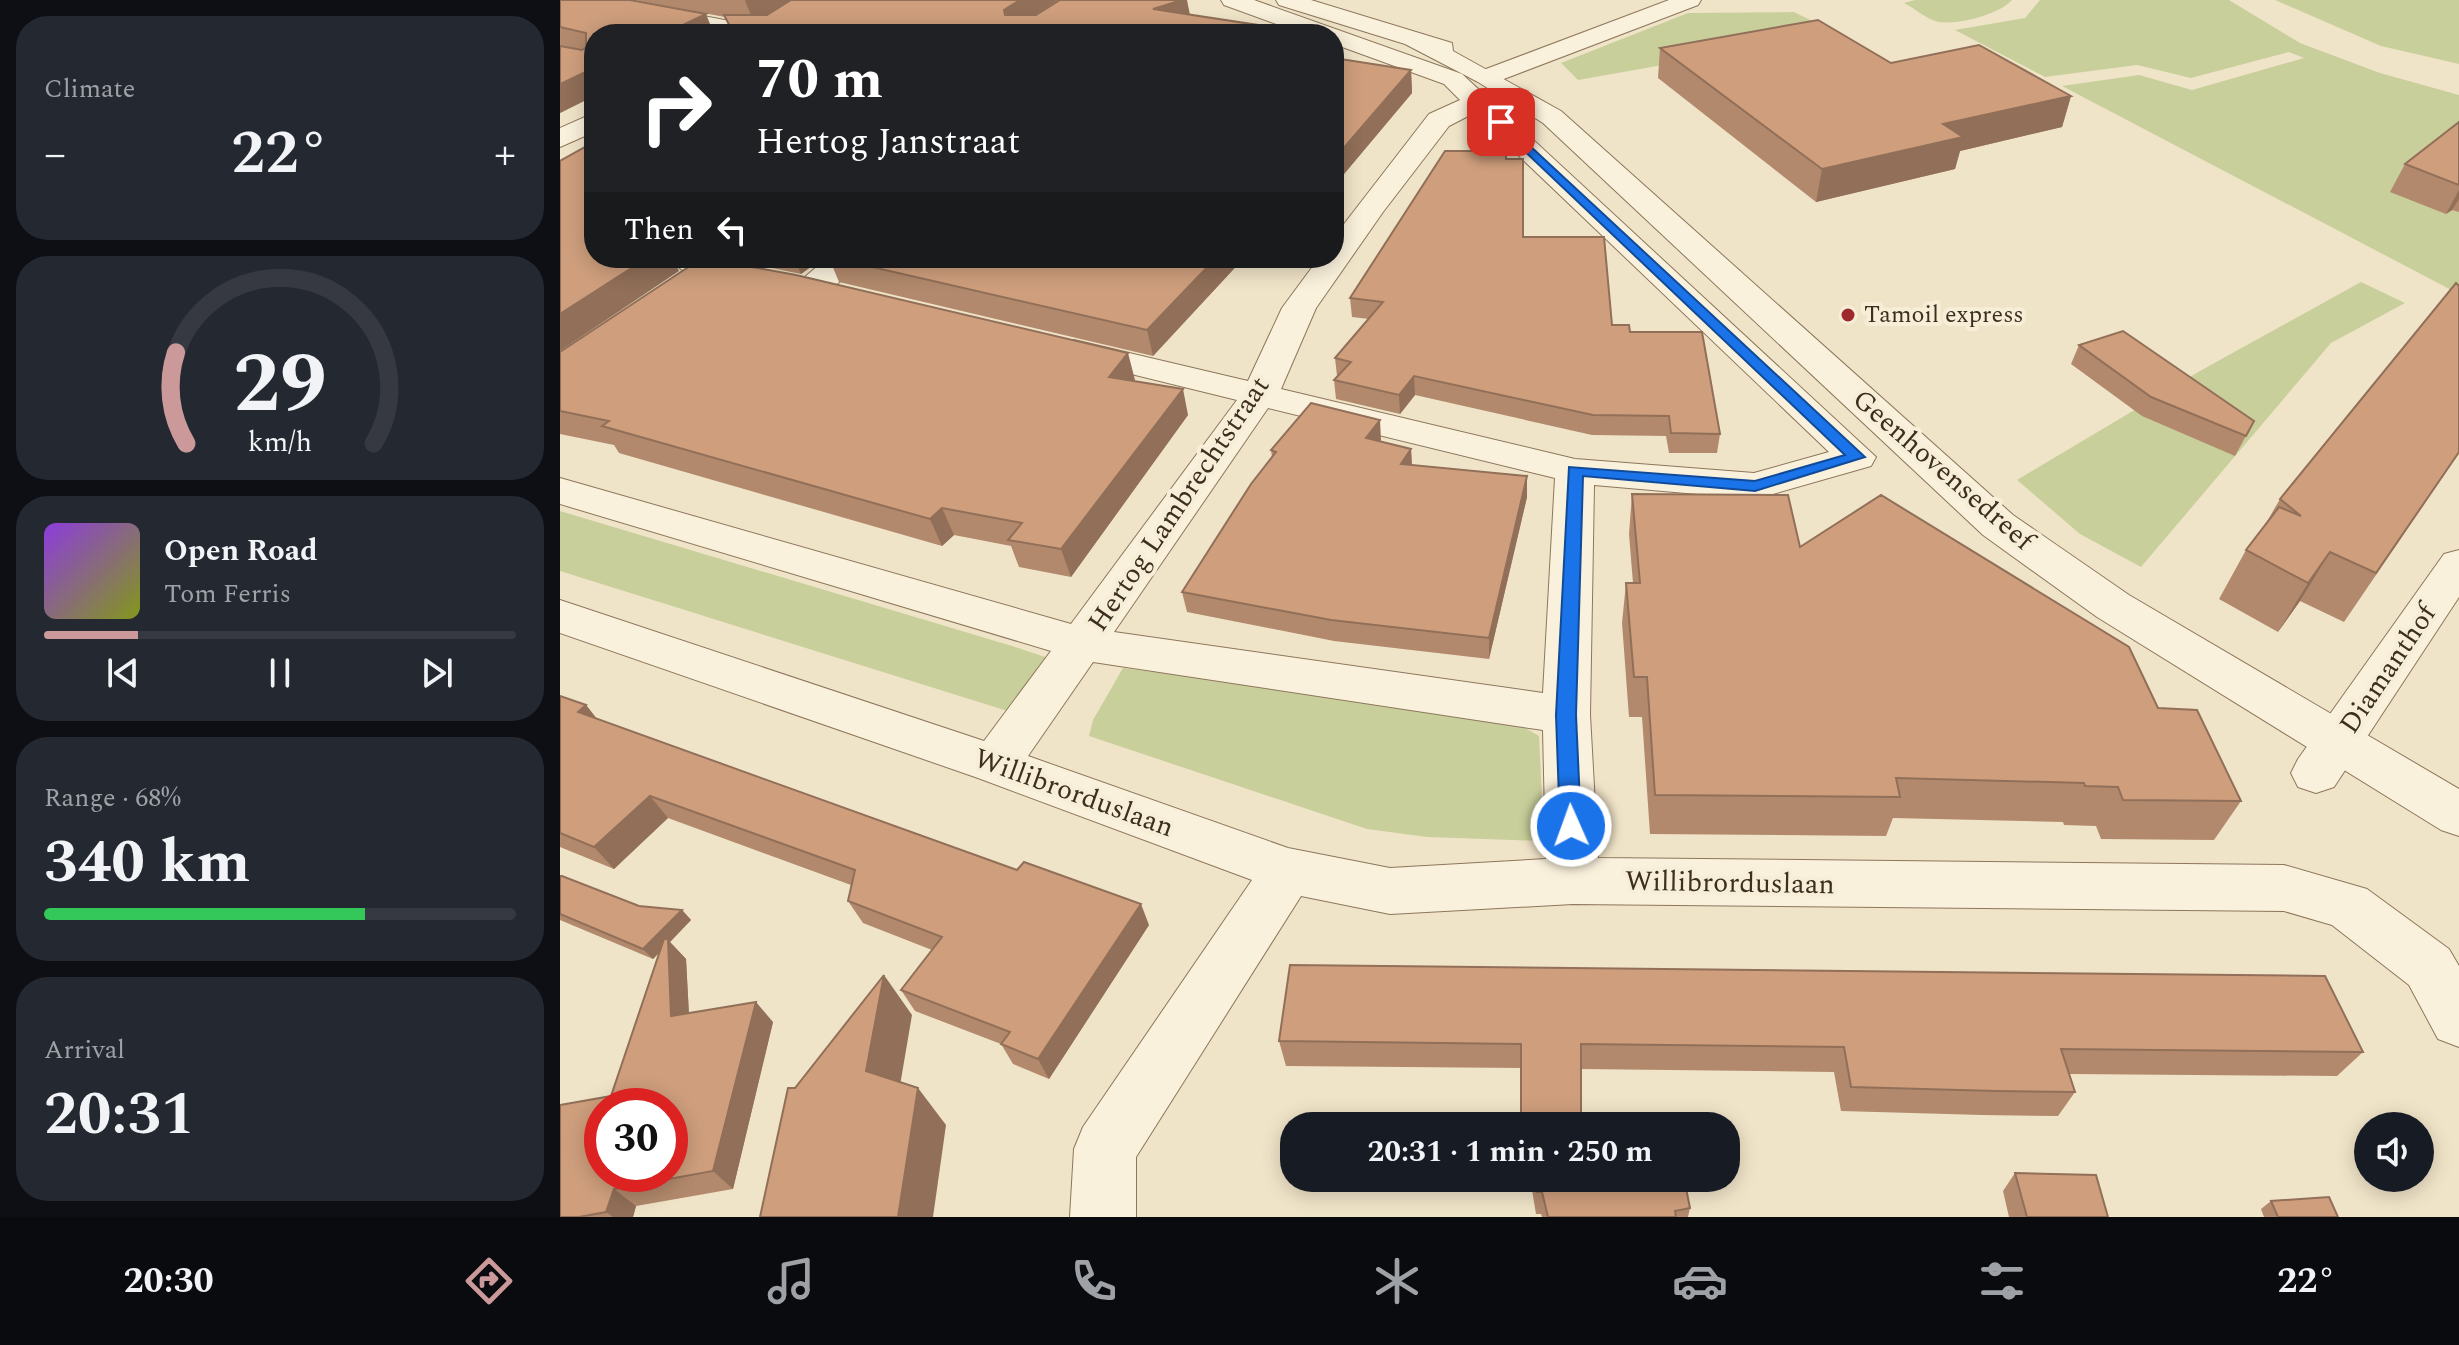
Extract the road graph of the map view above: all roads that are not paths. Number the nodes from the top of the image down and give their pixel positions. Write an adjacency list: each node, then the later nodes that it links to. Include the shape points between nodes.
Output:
1 (580, 0): 6 (street)
2 (1232, 0): 8 (street)
3 (1287, 0): 10 (street, Geenhovensedreef, via 1416,42)
4 (1681, 1): 10 (street, Hertog Lambrechtstraat)
5 (781, 20): 7 (street)
6 (704, 24)
7 (774, 24)
8 (1299, 24)
9 (1344, 40): 10 (street, Geenhovensedreef, via 1453,79)
10 (1491, 83): 15 (street, Hertog Lambrechtstraat, via 1439,120 1359,203); 23 (street, Geenhovensedreef, via 1857,457 1755,486); 29 (street, Geenhovensedreef, via 1552,117 1998,525)
11 (560, 120): 12 (street)
12 (584, 122)
13 (584, 126): 14 (street)
14 (560, 139)
15 (1344, 229)
16 (834, 268): 19 (street)
17 (1322, 268): 22 (street, Hertog Lambrechtstraat)
18 (691, 272): 19 (street, via 721,270)
19 (808, 288): 20 (street)
20 (855, 299)
21 (1042, 343): 22 (street)
22 (1260, 394): 23 (street); 27 (street, Hertog Lambrechtstraat)
23 (1575, 471): 28 (street)
24 (560, 491): 27 (street)
25 (2459, 564): 29 (street, Diamanthof)
26 (560, 616): 30 (street, Willibrorduslaan)
27 (1083, 644): 28 (street); 30 (street, Hertog Lambrechtstraat)
28 (1566, 715): 33 (street)
29 (2328, 758): 31 (street, Geenhovensedreef)
30 (995, 764): 32 (street, Willibrorduslaan)
31 (2459, 815)
32 (1288, 871): 33 (street, Willibrorduslaan, via 1390,891); 35 (street, via 1105,1149)
33 (1573, 881): 34 (street, Willibrorduslaan, via 2284,888 2348,906 2429,967)
34 (2459, 1020)
35 (1103, 1217)

